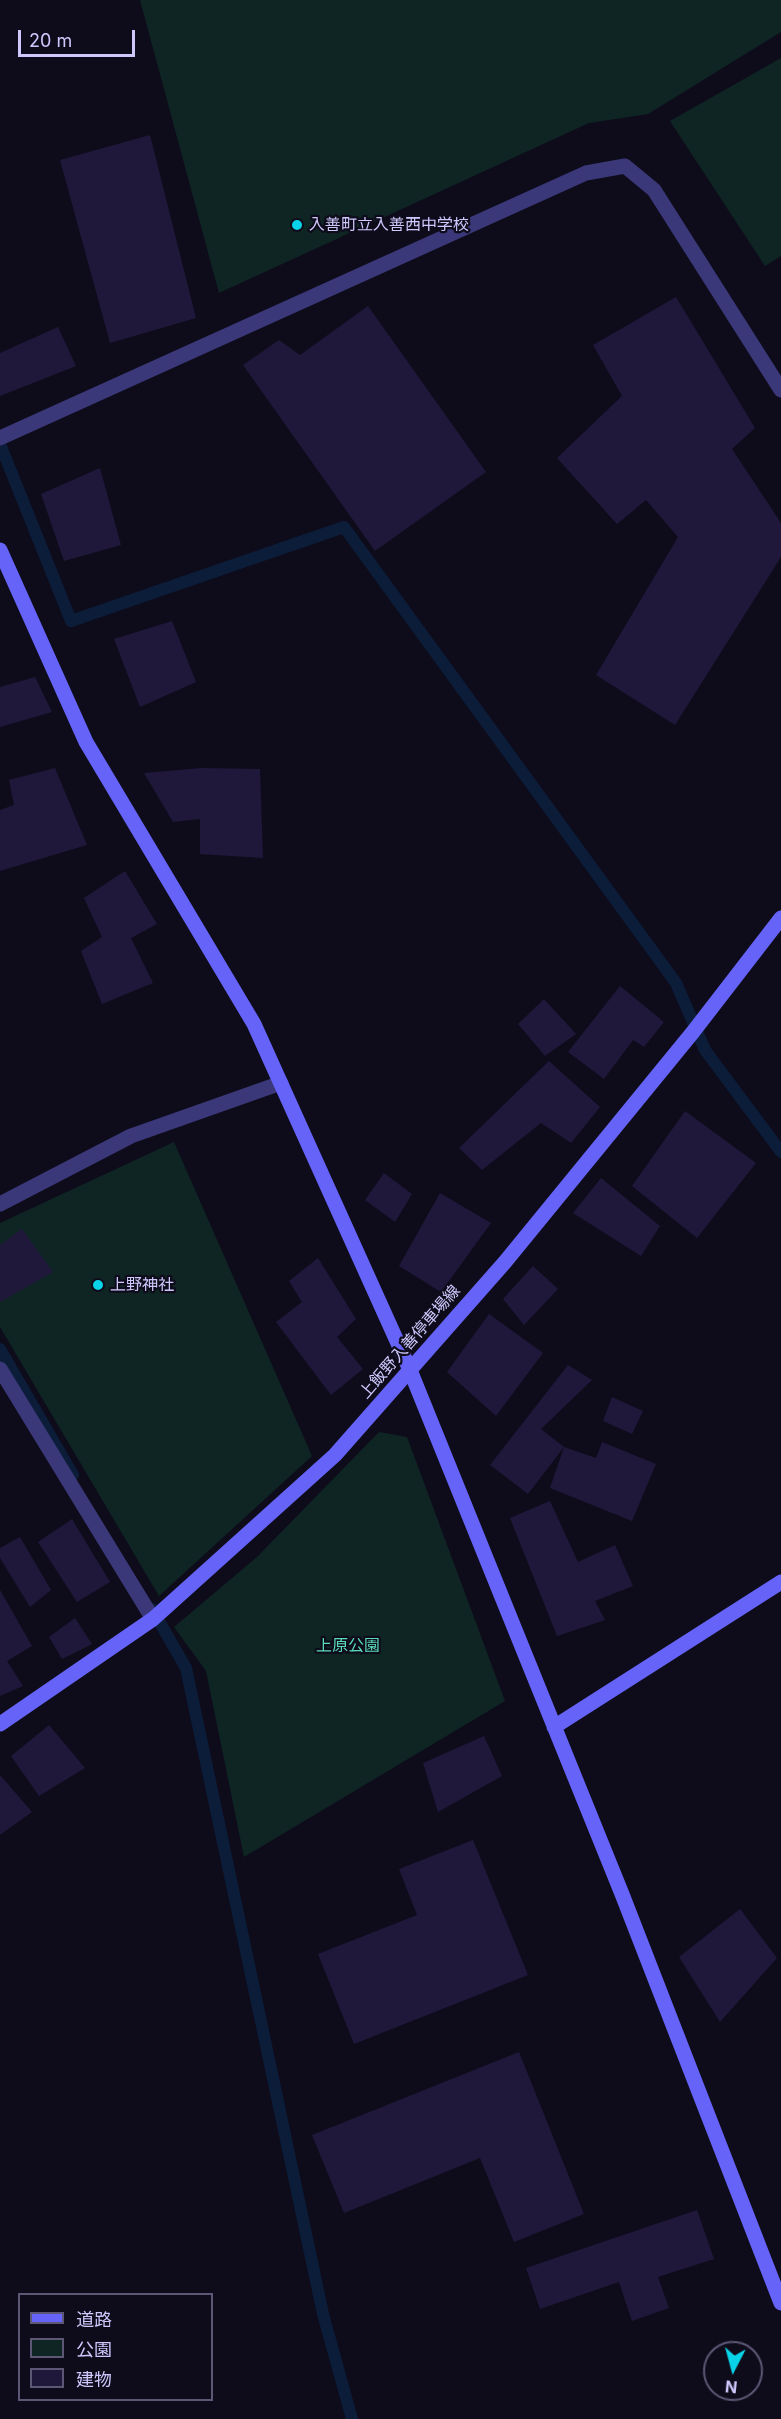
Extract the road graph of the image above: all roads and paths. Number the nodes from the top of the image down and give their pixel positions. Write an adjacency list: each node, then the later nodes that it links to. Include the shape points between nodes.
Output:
1 (781, 390): 2 (street, via 654,190 625,166 586,173)
2 (0, 438)
3 (0, 550): 5 (street, via 86,742 254,1024)
4 (781, 918): 8 (street, 上飯野入善停車場線, via 588,1161)
5 (281, 1083): 6 (street, via 132,1136); 8 (street)
6 (0, 1204)
7 (0, 1369): 10 (street)
8 (410, 1370): 10 (street, 上飯野入善停車場線, via 335,1455); 12 (street)
9 (781, 1582): 12 (street)
10 (153, 1619): 11 (street, 上飯野入善停車場線)
11 (0, 1724)
12 (554, 1727): 13 (street)
13 (781, 2303)

